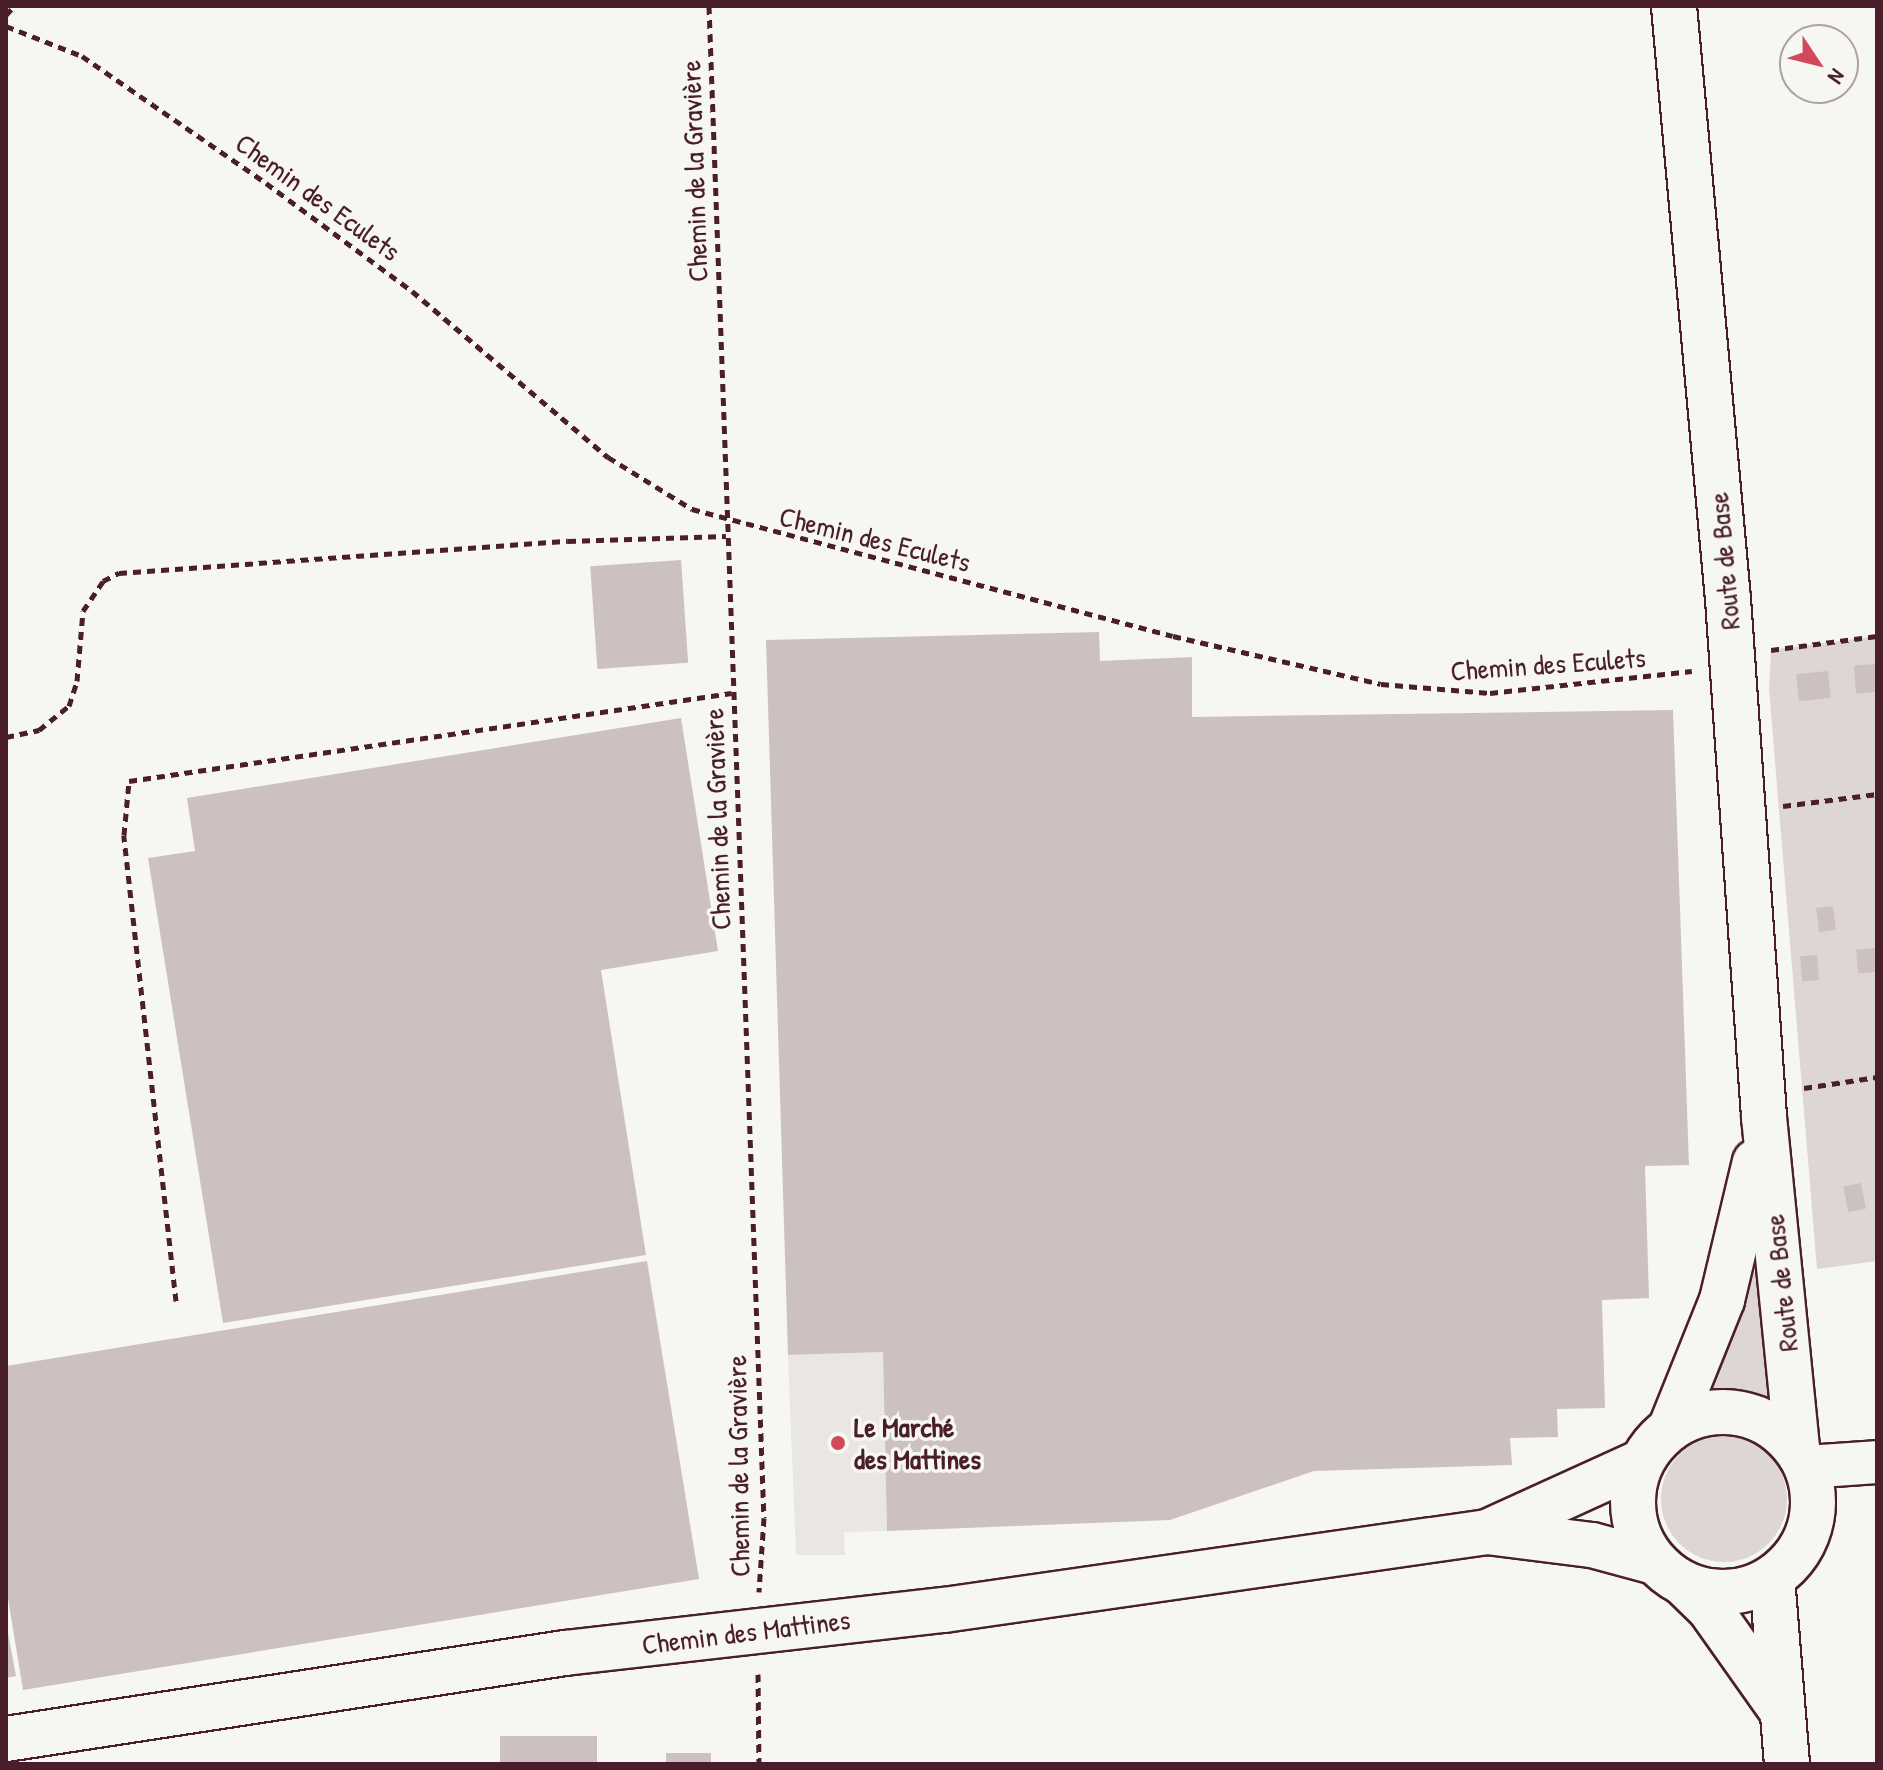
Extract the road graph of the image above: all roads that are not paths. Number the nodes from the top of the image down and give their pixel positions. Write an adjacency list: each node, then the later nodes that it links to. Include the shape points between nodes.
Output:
1 (1674, 6): 2 (main road, Route de Base, via 1732,666)
2 (1763, 1105): 3 (main road, Route de Base, via 1747,1207 1722,1300); 4 (main road, Route de Base)
3 (1671, 1427): 4 (main road, via 1708,1413 1744,1414 1774,1428); 5 (main road)
4 (1801, 1458): 6 (street); 9 (main road, via 1813,1493 1810,1525 1792,1560)
5 (1641, 1462): 7 (main road, Chemin des Mattines); 8 (main road, via 1633,1517)
6 (1877, 1462)
7 (1487, 1532): 8 (main road, Chemin des Mattines, via 1592,1545); 11 (main road, Chemin des Mattines, via 1126,1586 446,1669)
8 (1670, 1573): 9 (main road, via 1726,1593); 10 (main road, via 1709,1608)
9 (1772, 1578): 10 (main road)
10 (1779, 1707): 12 (main road)
11 (6, 1739)
12 (1787, 1764)

